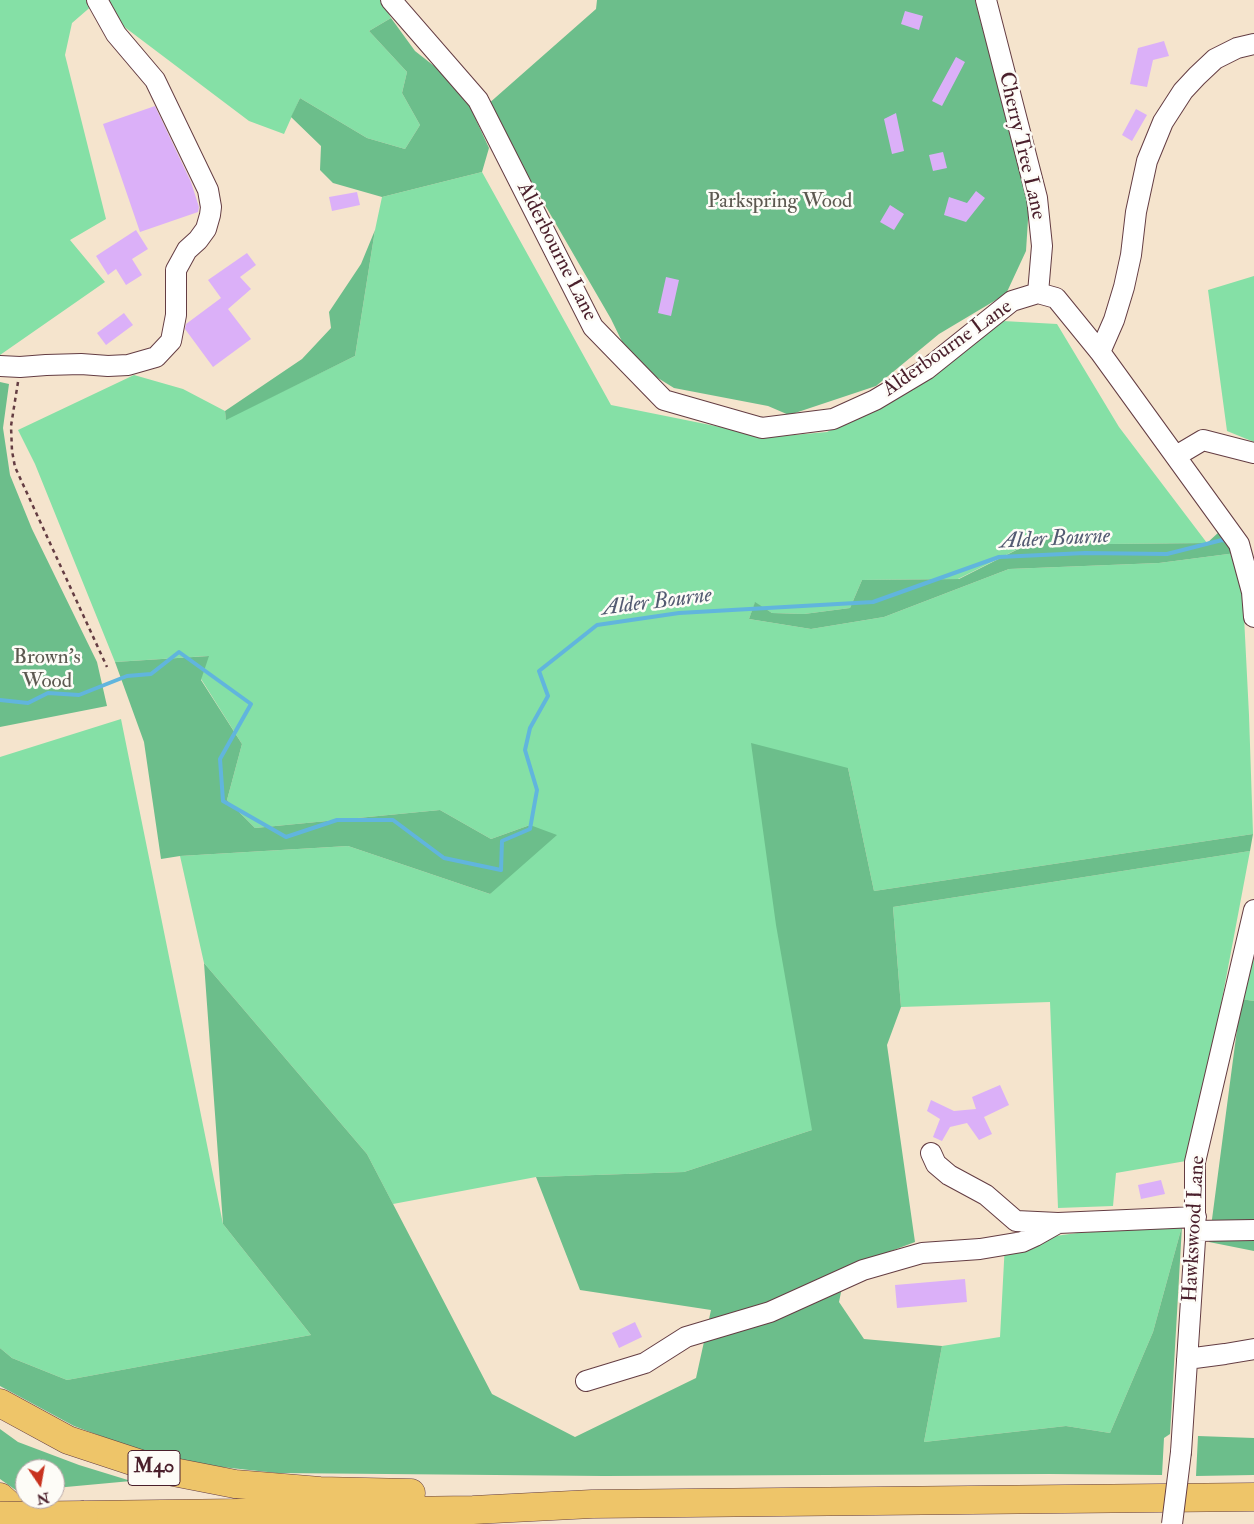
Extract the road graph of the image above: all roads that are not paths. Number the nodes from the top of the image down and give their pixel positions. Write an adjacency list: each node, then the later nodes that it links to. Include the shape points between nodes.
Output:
1 (97, 0): 7 (street, via 116,34 155,80 208,190 210,215 206,229 187,250 176,270 176,315 171,341 156,357 128,365)
2 (391, 0): 5 (street, Alderbourne Lane, via 478,100 593,327 664,400 762,428 833,419 875,400 927,369 1012,301)
3 (986, 0): 5 (street, Cherry Tree Lane, via 1037,198 1042,246)
4 (1254, 44): 6 (street, via 1215,59 1183,91 1163,122 1147,161 1124,287)
5 (1038, 293): 6 (street, Alderbourne Lane, via 1056,298)
6 (1100, 352): 9 (street, Alderbourne Lane)
7 (0, 366)
8 (1254, 453): 9 (street, via 1203,440)
9 (1176, 456): 10 (street, via 1239,544 1252,592)
10 (1254, 617)
11 (1254, 910): 14 (street, Hawkswood Lane, via 1195,1162)
12 (931, 1154): 13 (street, via 936,1164 949,1175 986,1195 1016,1221)
13 (1058, 1223): 14 (street); 18 (street, via 1022,1242 922,1253 863,1270 770,1312 686,1337 645,1363)
14 (1196, 1224): 15 (street); 17 (street, Hawkswood Lane)
15 (1254, 1230)
16 (1254, 1349): 17 (street)
17 (1187, 1358): 25 (street, Hawkswood Lane, bridge)
18 (586, 1381)
19 (0, 1403): 22 (highway, M40, via 68,1440 153,1468 235,1484 320,1491 510,1495)
20 (0, 1497): 24 (highway)
21 (1254, 1498): 22 (highway, M40)
22 (592, 1504): 23 (highway, M40, bridge, via 473,1510)
23 (0, 1516)
24 (30, 1524)
25 (1172, 1524)

